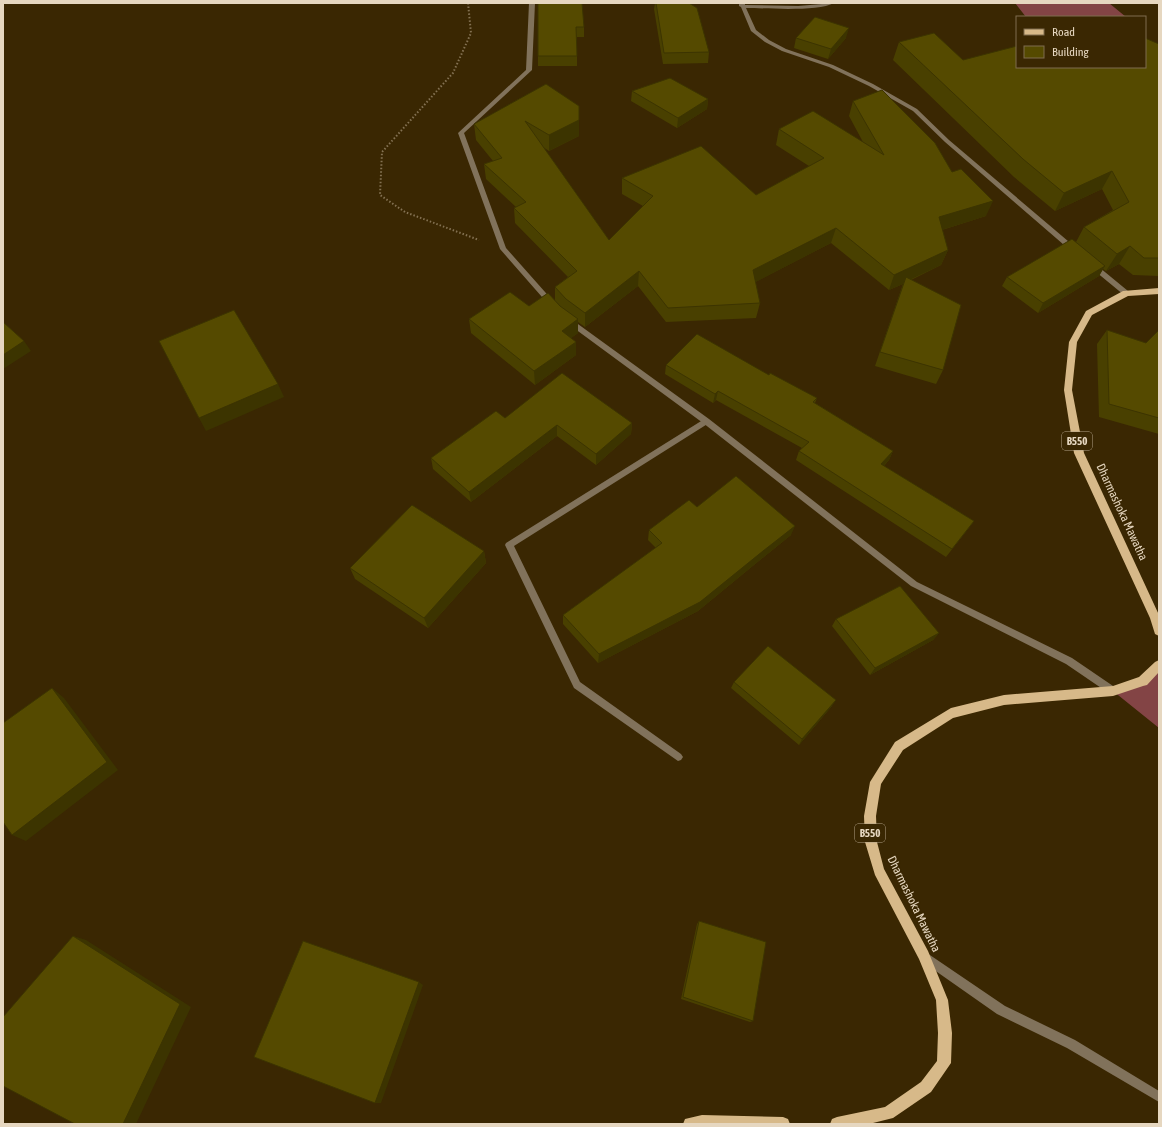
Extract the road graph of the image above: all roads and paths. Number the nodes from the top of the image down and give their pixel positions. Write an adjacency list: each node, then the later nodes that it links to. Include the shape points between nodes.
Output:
1 (468, 3): 5 (path, via 471,33 453,73 382,152 380,195 405,212)
2 (532, 3): 5 (street, via 529,70 462,133)
3 (831, 3): 4 (street, via 820,6)
4 (742, 4): 6 (street, via 754,31 767,41 784,50 832,66 915,110 947,141)
5 (503, 249): 10 (street, via 561,315)
6 (1079, 254)
7 (1085, 259): 9 (street)
8 (1159, 291): 9 (main road, Dharmashoka Mawatha / B550)
9 (1126, 293): 11 (main road, Dharmashoka Mawatha / B550, via 1089,313 1073,342 1068,390 1079,454)
10 (706, 421): 13 (street, via 914,584 1069,661); 14 (street, via 509,545 577,685)
11 (1159, 631)
12 (1159, 665): 13 (main road, Dharmashoka Mawatha / B550, via 1143,681)
13 (1113, 691): 15 (main road, Dharmashoka Mawatha / B550, via 1004,700 951,713 899,746 876,782 870,816 870,842 879,871)
14 (678, 757)
15 (924, 956): 16 (street, via 1001,1010 1071,1044); 19 (main road, Dharmashoka Mawatha / B550, via 942,1000 944,1063 926,1087 888,1113)
16 (1159, 1097)
17 (690, 1124): 18 (main road)
18 (783, 1124)
19 (837, 1124)

